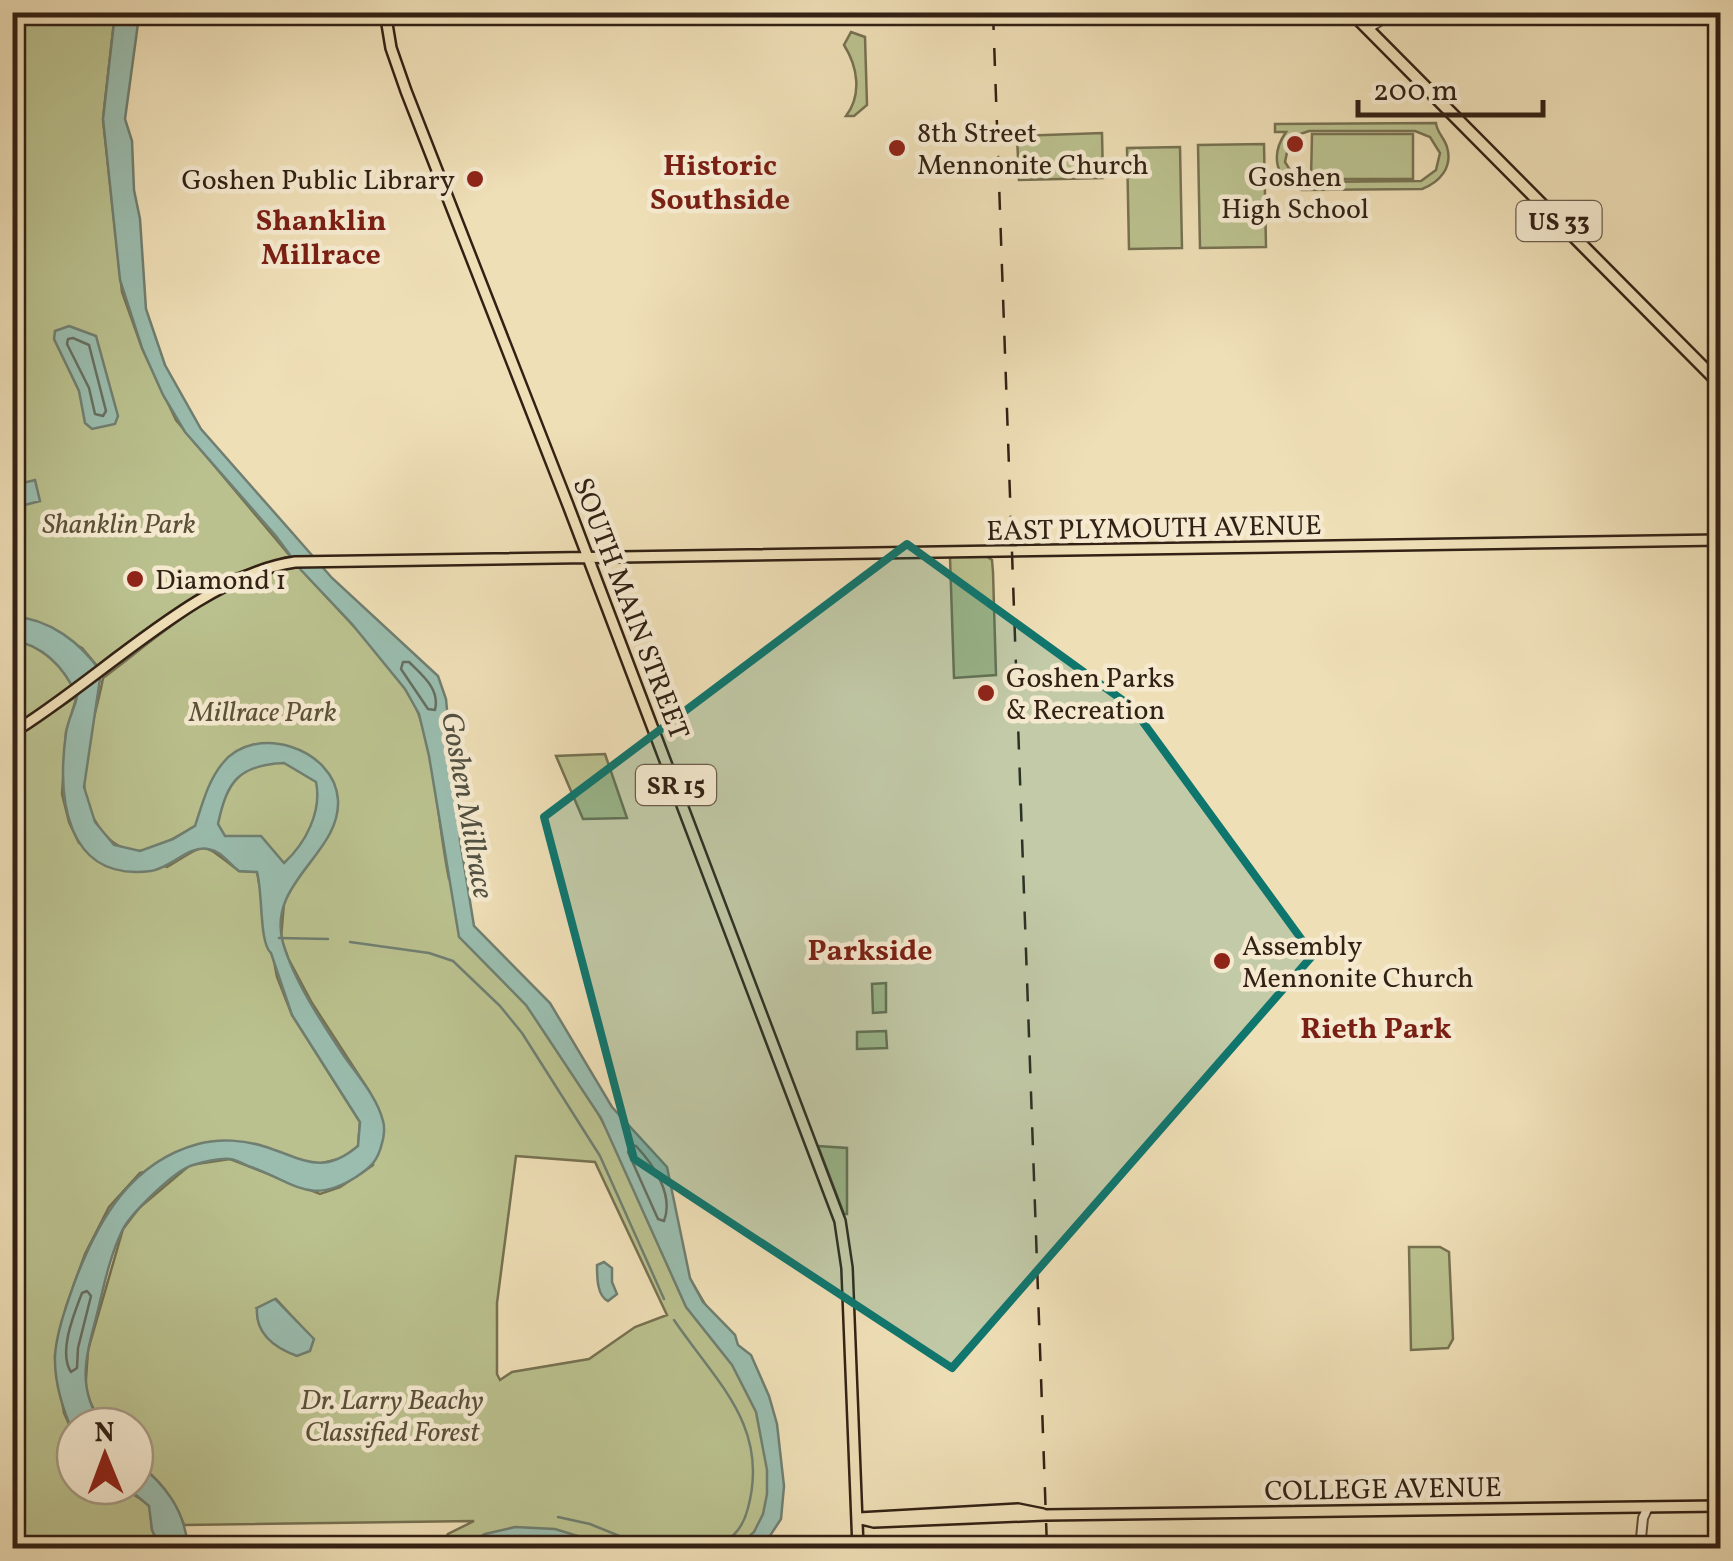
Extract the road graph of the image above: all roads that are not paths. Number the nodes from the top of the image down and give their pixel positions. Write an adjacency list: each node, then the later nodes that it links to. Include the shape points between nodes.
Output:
1 (384, 12): 7 (main road, SOUTH MAIN STREET / SR 15, via 406,90)
2 (1351, 12): 4 (highway, US 33)
3 (1544, 12): 4 (street, via 1401,15)
4 (1367, 30): 5 (highway, US 33)
5 (1720, 384)
6 (1720, 540): 7 (main road, EAST PLYMOUTH AVENUE)
7 (588, 557): 8 (main road, EAST PLYMOUTH AVENUE, via 286,563 225,585); 11 (main road, SOUTH MAIN STREET / SR 15, via 840,1221)
8 (12, 733)
9 (1720, 1506): 10 (main road, COLLEGE AVENUE)
10 (1648, 1507): 11 (main road, COLLEGE AVENUE); 13 (street)
11 (857, 1518): 12 (main road, SR 15)
12 (858, 1548)
13 (1640, 1548)

